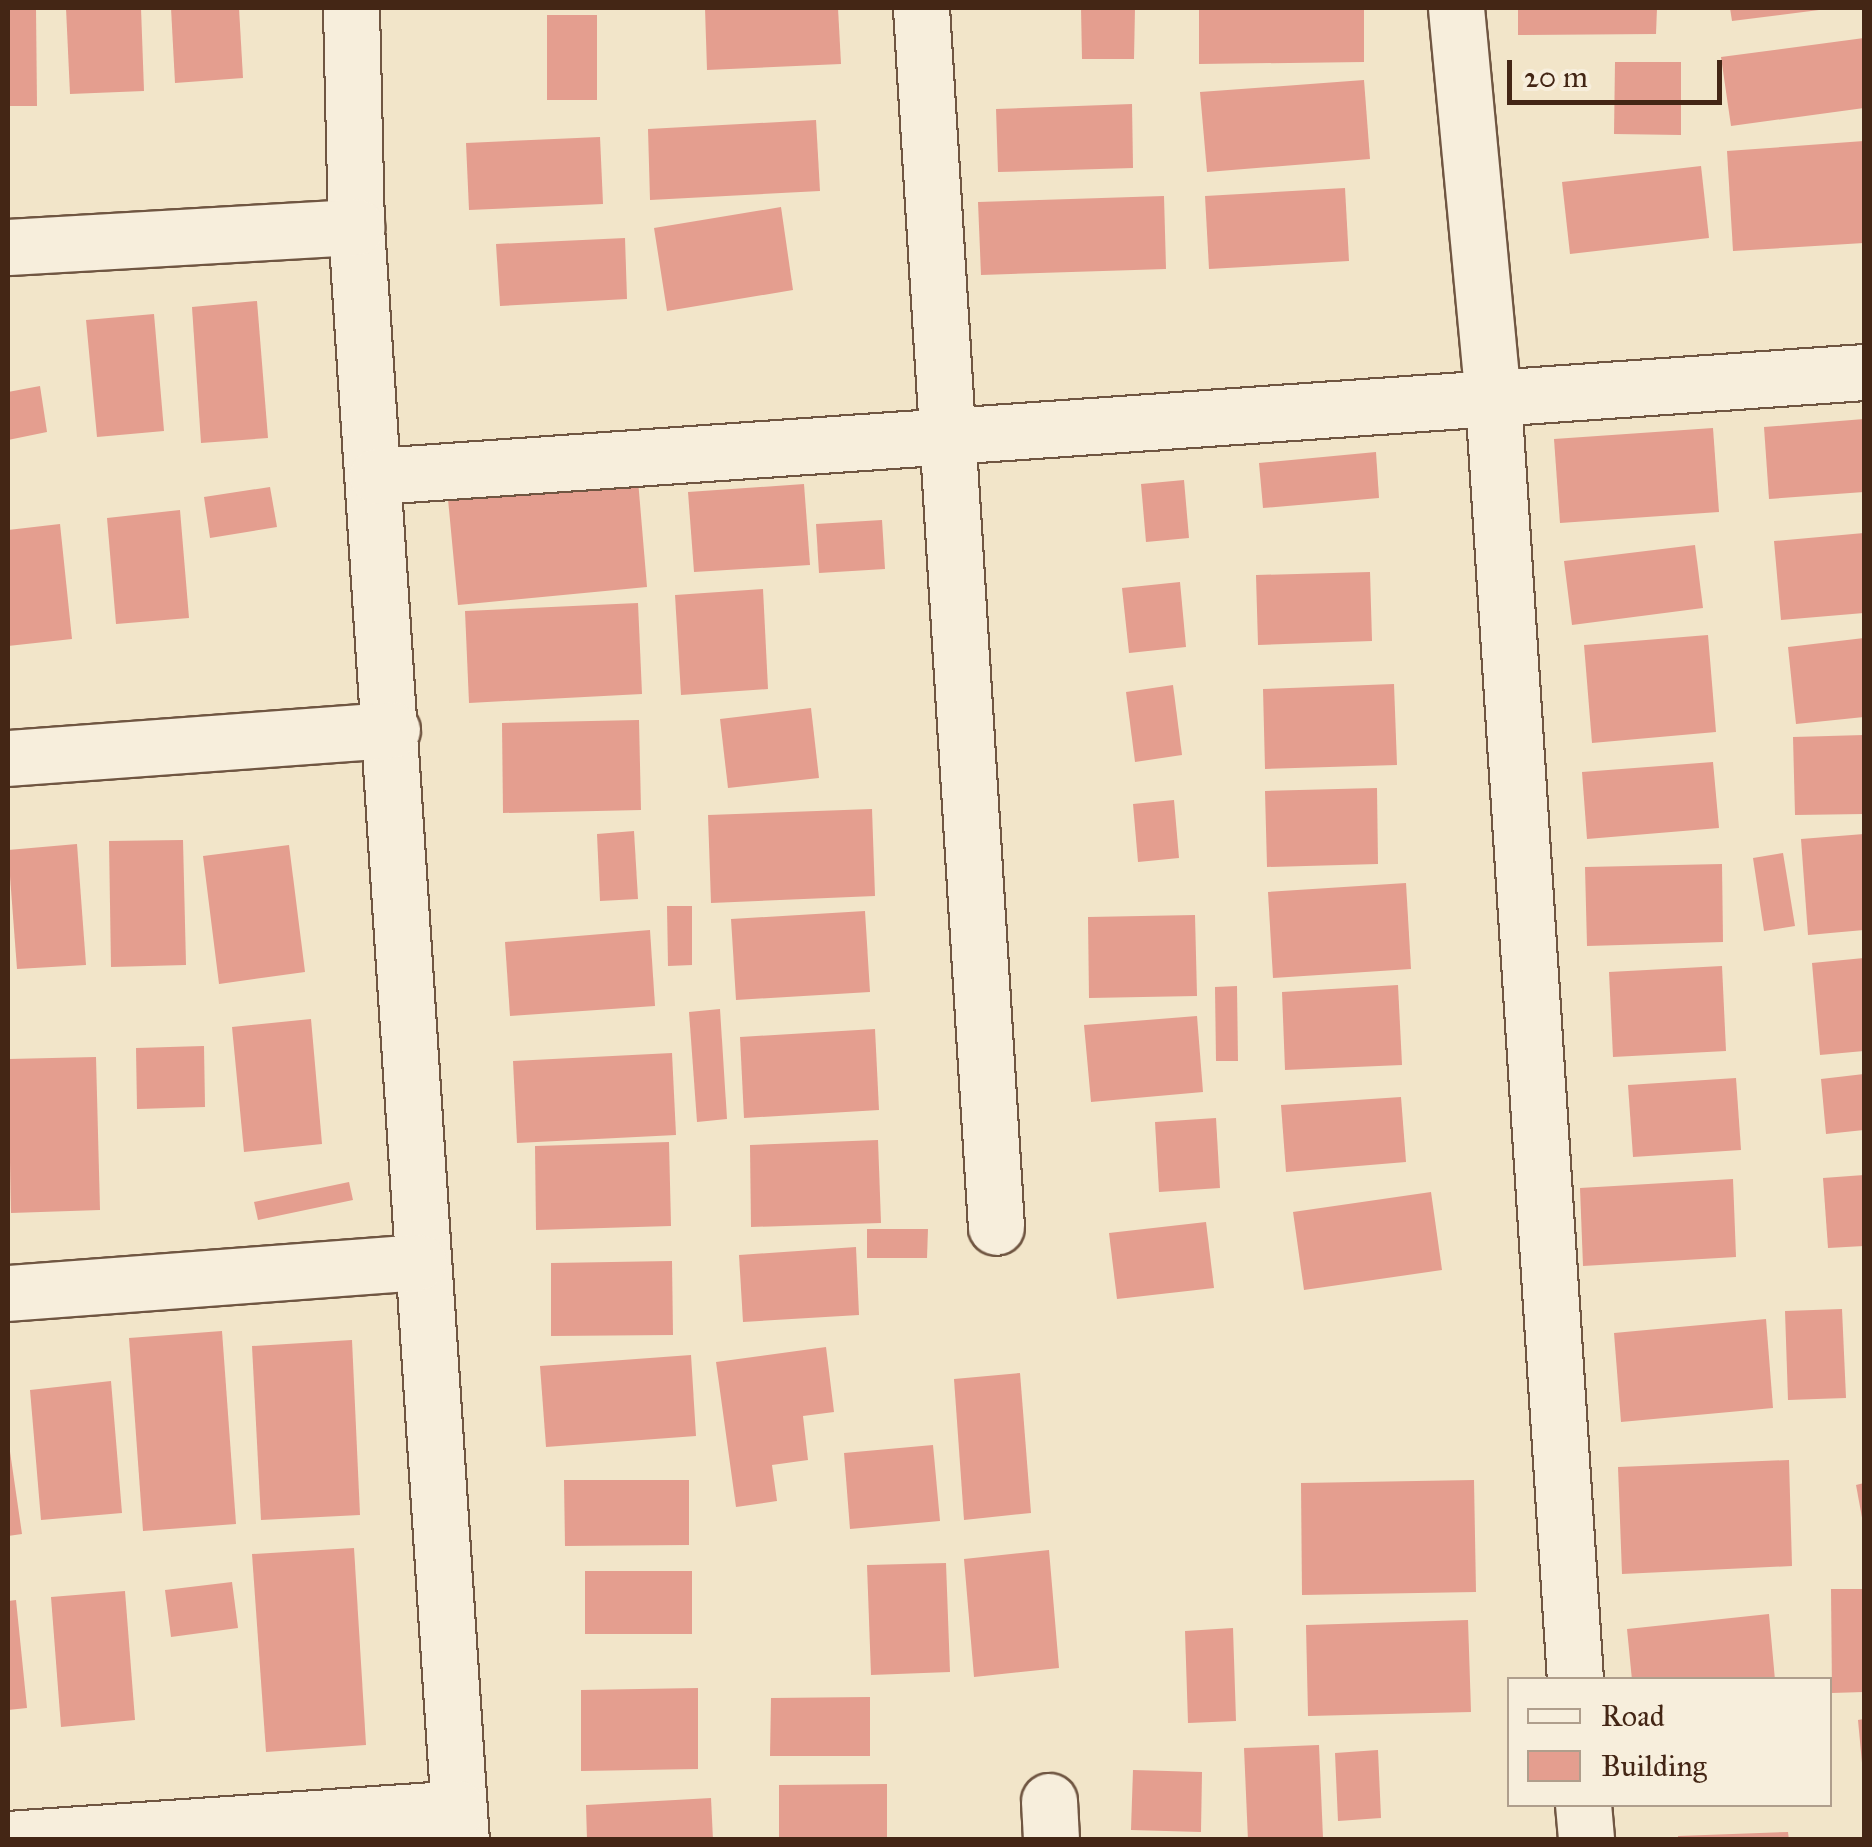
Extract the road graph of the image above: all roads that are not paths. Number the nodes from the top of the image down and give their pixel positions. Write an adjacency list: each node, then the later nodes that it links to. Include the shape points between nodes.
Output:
1 (351, 8): 4 (street)
2 (921, 8): 8 (street)
3 (1456, 8): 7 (street)
4 (356, 227): 5 (street); 9 (street)
5 (8, 247)
6 (1864, 372): 7 (street)
7 (1493, 398): 8 (street); 15 (street)
8 (946, 436): 9 (street); 12 (street)
9 (376, 476): 10 (street)
10 (392, 730): 11 (street); 13 (street)
11 (8, 758)
12 (996, 1227)
13 (419, 1262): 14 (street); 17 (street)
14 (8, 1293)
15 (1575, 1677)
16 (1583, 1807): 19 (street)
17 (459, 1824): 18 (street)
18 (8, 1839)
19 (1586, 1840)

